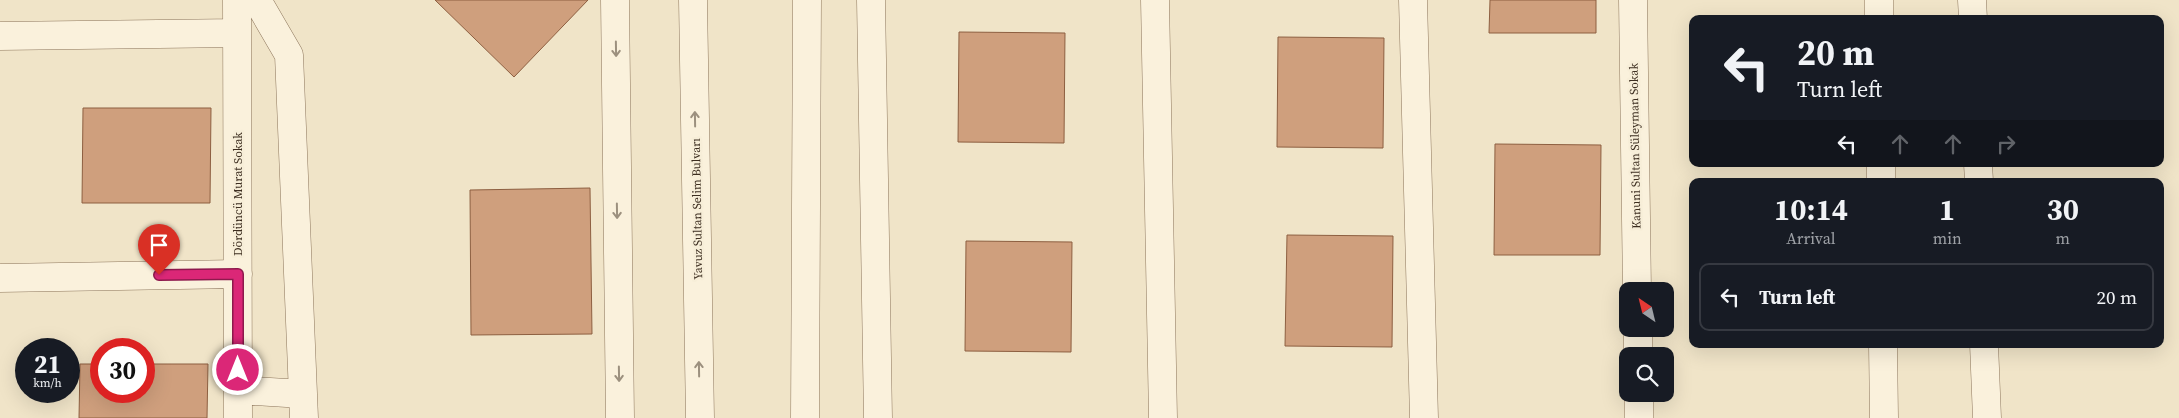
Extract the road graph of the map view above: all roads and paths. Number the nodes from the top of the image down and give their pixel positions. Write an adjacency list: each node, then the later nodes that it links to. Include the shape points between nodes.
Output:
1 (237, 0): 14 (street, Dördüncü Murat Sokak)
2 (257, 0): 23 (street, via 289,55)
3 (615, 0): 25 (street, one-way to 25)
4 (694, 0): 26 (street, Yavuz Sultan Selim Bulvarı, one-way to 4)
5 (807, 0): 27 (street)
6 (871, 0): 28 (street)
7 (1155, 0): 29 (street)
8 (1413, 0): 30 (street)
9 (1633, 0): 18 (street, Kanuni Sultan Süleyman Sokak)
10 (1879, 0): 12 (street)
11 (1972, 0): 13 (street)
12 (1879, 15)
13 (1973, 15)
14 (237, 33): 15 (street); 16 (street, Dördüncü Murat Sokak)
15 (0, 36)
16 (238, 274): 17 (street); 21 (street, Dördüncü Murat Sokak)
17 (0, 278)
18 (1637, 282)
19 (1883, 348): 32 (street)
20 (1984, 348): 33 (street)
21 (238, 390): 23 (street); 24 (street, Dördüncü Murat Sokak)
22 (1639, 402): 31 (street)
23 (304, 406)
24 (238, 418)
25 (620, 418)
26 (700, 418)
27 (806, 418)
28 (878, 418)
29 (1163, 418)
30 (1424, 418)
31 (1639, 418)
32 (1884, 418)
33 (1987, 418)

